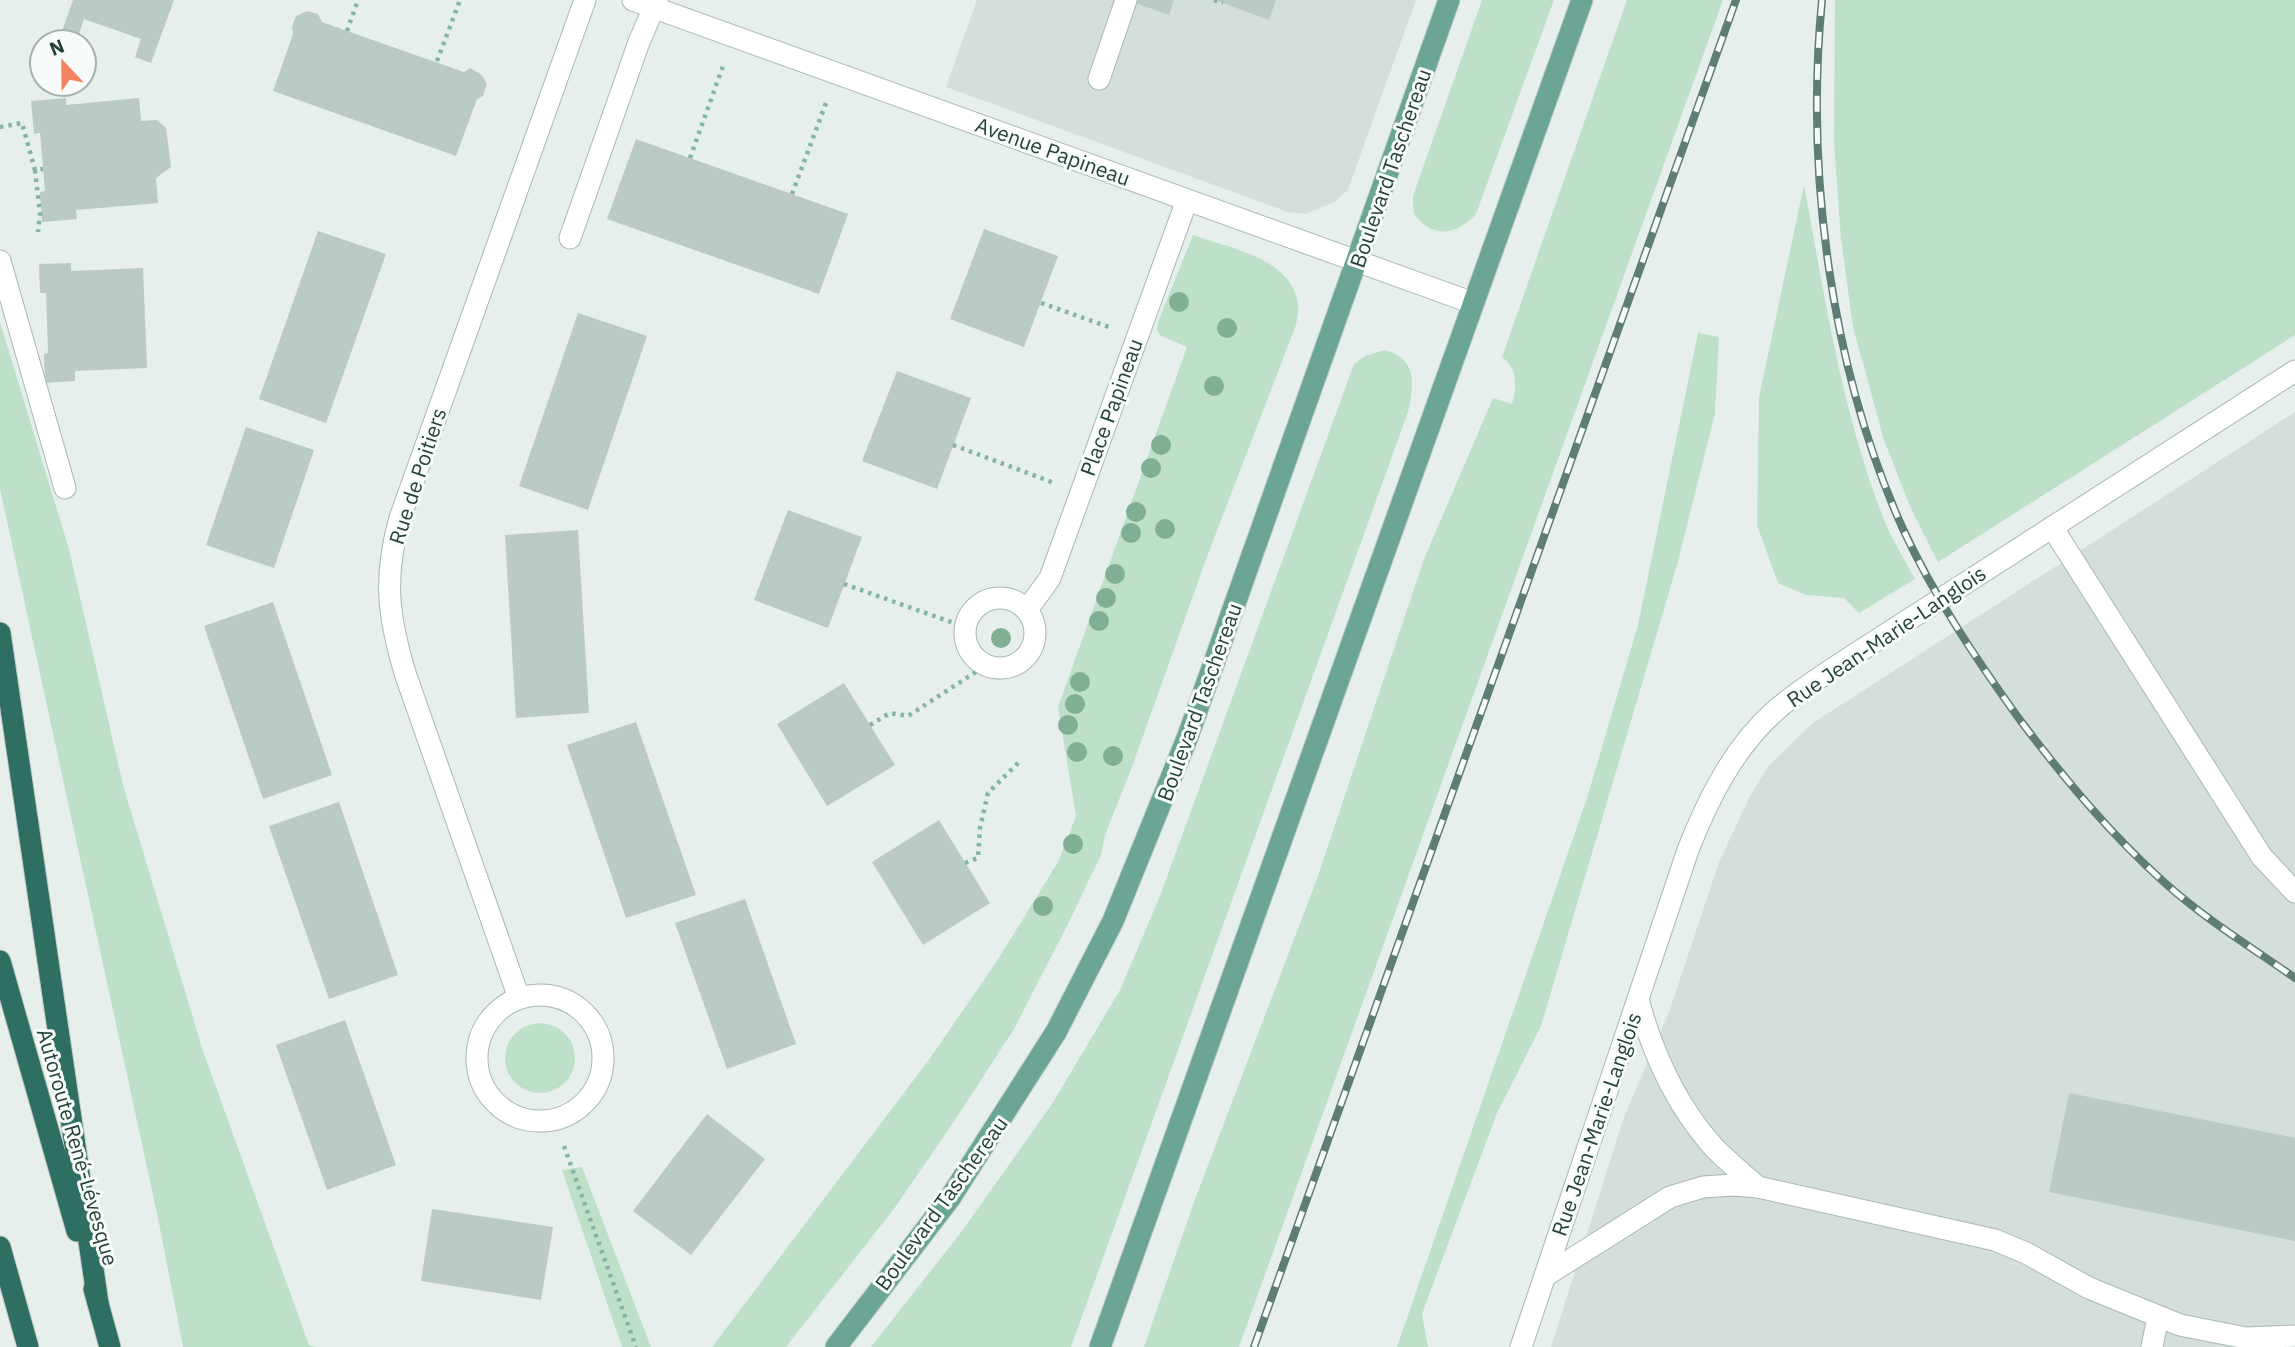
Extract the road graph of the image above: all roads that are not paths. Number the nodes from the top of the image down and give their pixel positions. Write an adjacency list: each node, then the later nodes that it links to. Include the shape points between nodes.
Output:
1 (585, 0): 20 (street, Rue de Poitiers, via 400,517 389,573 392,625 406,676)
2 (633, 0): 6 (street, Avenue Papineau)
3 (1126, 0): 7 (street)
4 (1449, 0): 11 (main road, Boulevard Taschereau)
5 (1582, 0): 12 (main road)
6 (655, 4): 8 (street, Avenue Papineau); 9 (street)
7 (1099, 79)
8 (1187, 200): 11 (street, Avenue Papineau); 16 (street, Place Papineau, via 1049,578)
9 (570, 238)
10 (0, 261): 14 (street)
11 (1358, 261): 12 (street, Avenue Papineau); 30 (main road, Boulevard Taschereau, via 1188,736 1113,921 1056,1032 950,1198)
12 (1473, 303): 31 (main road)
13 (2295, 371): 15 (street, Rue Jean-Marie-Langlois)
14 (65, 488)
15 (2052, 527): 18 (street, via 2262,857); 21 (street, Rue Jean-Marie-Langlois, via 1813,682 1755,731 1702,814)
16 (1027, 610): 16 (street, via 1033,620 1034,643 1020,663 985,666 969,650 965,627 985,601 1007,599)
17 (0, 633): 25 (highway)
18 (2295, 892)
19 (0, 961): 25 (highway, Autoroute René-Lévesque)
20 (519, 998): 20 (street, via 500,1009 486,1025 478,1045 477,1067 483,1087 496,1105 515,1116 536,1122 557,1119 576,1111 601,1079 601,1038 578,1006 539,994)
21 (1638, 999): 22 (street, via 1658,1061 1679,1099 1711,1143); 24 (street, Rue Jean-Marie-Langlois)
22 (1758, 1187): 24 (street, via 1703,1187 1670,1197); 26 (street, via 1995,1240)
23 (0, 1247): 28 (highway)
24 (1545, 1276): 32 (street, Rue Jean-Marie-Langlois)
25 (98, 1303): 29 (highway, Autoroute René-Lévesque)
26 (2158, 1317): 27 (street, via 2225,1336); 33 (street)
27 (2295, 1336)
28 (28, 1347)
29 (110, 1347)
30 (835, 1347)
31 (1100, 1347)
32 (1521, 1347)
33 (2152, 1347)

